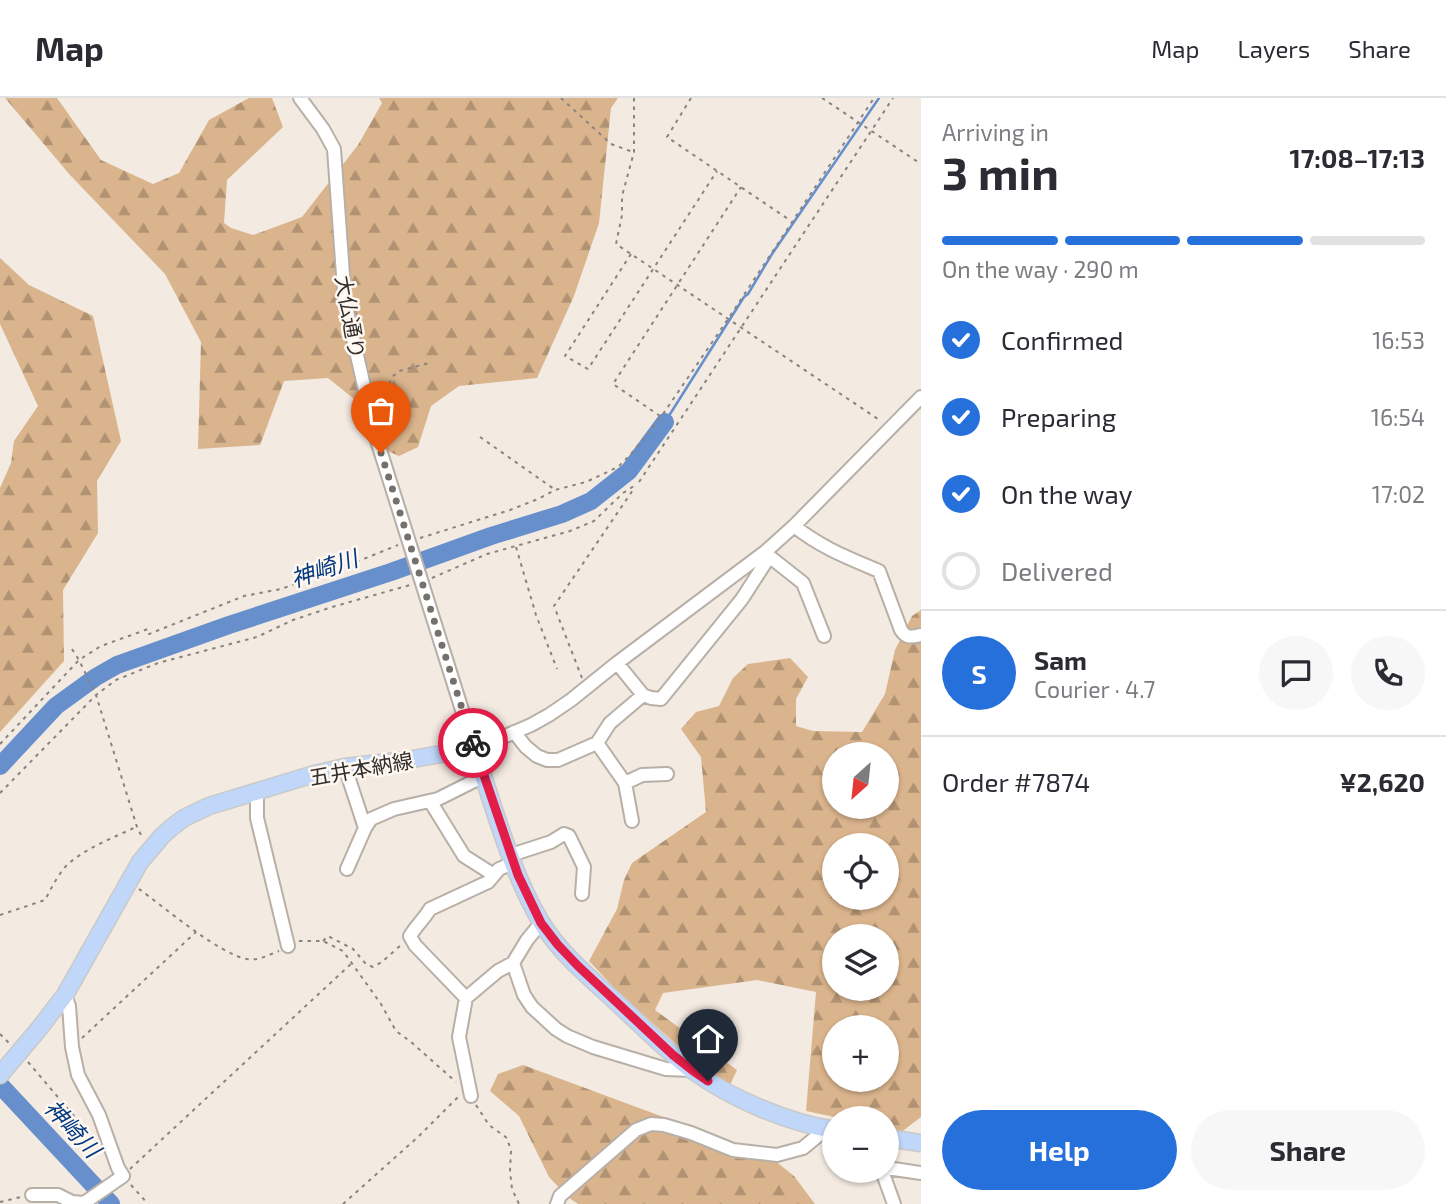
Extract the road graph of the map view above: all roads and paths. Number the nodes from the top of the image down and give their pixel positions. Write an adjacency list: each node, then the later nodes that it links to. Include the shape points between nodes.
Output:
1 (300, 98): 24 (street, 大仏通り, via 334,149 345,303)
2 (561, 98): 10 (path, via 611,144)
3 (635, 98): 10 (path)
4 (691, 98): 12 (path, via 667,137)
5 (822, 98): 8 (path)
6 (874, 98): 8 (path)
7 (893, 98): 9 (path)
8 (858, 122): 9 (path); 14 (path)
9 (871, 131): 11 (path); 19 (path)
10 (634, 152): 15 (path, via 616,244)
11 (921, 164)
12 (718, 171): 13 (path); 16 (path)
13 (741, 187): 14 (path); 17 (path)
14 (792, 221): 18 (path)
15 (631, 254): 16 (path); 16 (path, via 565,356 588,369)
16 (653, 269): 17 (path)
17 (677, 285): 18 (path); 22 (path, via 613,384)
18 (728, 319): 19 (path); 22 (path)
19 (741, 328): 23 (path); 26 (path)
20 (429, 363): 24 (path, via 399,371 391,378)
21 (921, 397): 23 (street)
22 (661, 417): 27 (path, via 618,467 586,482)
23 (891, 427): 28 (street)
24 (375, 434): 29 (street, 大仏通り)
25 (480, 437): 27 (path)
26 (638, 484): 30 (path, via 594,521); 39 (path, via 554,606)
27 (555, 489): 29 (path, via 510,510)
28 (794, 526): 31 (street); 33 (street, via 831,551 879,571 901,630 911,638)
29 (408, 541): 32 (street, 大仏通り); 36 (path, via 281,589 244,596 149,634 148,629 101,646)
30 (516, 547): 32 (path); 38 (path)
31 (767, 554): 34 (street, via 803,583); 37 (street); 41 (street, via 742,599 671,688 661,699)
32 (421, 582): 40 (path, via 293,620 257,637 158,663 117,680); 45 (street, 大仏通り)
33 (921, 635)
34 (824, 636)
35 (72, 649): 36 (path)
36 (79, 660): 40 (path); 44 (path)
37 (617, 663): 39 (street); 41 (street)
38 (557, 669)
39 (586, 688): 42 (street, via 549,715)
40 (96, 695): 51 (path); 54 (path)
41 (642, 695): 43 (street, via 610,723)
42 (514, 732): 43 (street, via 526,747 547,760 567,757); 45 (street)
43 (597, 743): 49 (street)
44 (0, 744)
45 (474, 748): 46 (main road, 五井本納線); 48 (main road)
46 (345, 767): 50 (main road, 五井本納線); 55 (street)
47 (667, 774): 49 (street, via 642,775)
48 (484, 776): 52 (street); 57 (main road)
49 (625, 783): 53 (street)
50 (257, 792): 56 (main road, 五井本納線, via 184,818); 67 (street, via 257,818)
51 (0, 793)
52 (430, 801): 55 (street, via 394,809 371,819); 59 (street, via 464,856)
53 (632, 821)
54 (137, 827): 56 (path); 62 (path, via 66,866 45,900)
55 (365, 828): 58 (street)
56 (151, 849): 60 (main road, 五井本納線)
57 (512, 859): 59 (street); 61 (street, via 564,834 569,836 584,867); 63 (main road)
58 (347, 870)
59 (494, 875): 65 (street, via 430,909)
60 (129, 881): 64 (path); 70 (main road, 五井本納線)
61 (582, 894)
62 (0, 915)
63 (541, 923): 69 (street); 75 (main road, via 578,966)
64 (197, 932): 67 (path, via 248,959 260,959); 73 (path)
65 (410, 936): 66 (path, via 373,967 353,949 328,936); 71 (street)
66 (323, 941): 67 (path); 68 (path)
67 (288, 946)
68 (353, 962): 77 (path, via 396,1031); 86 (path)
69 (513, 963): 71 (street); 75 (street, via 532,1006 567,1036 666,1069)
70 (65, 995): 73 (street); 74 (main road, 五井本納線)
71 (466, 998): 78 (street, via 460,1037)
72 (0, 1034): 74 (path)
73 (72, 1047): 86 (street, via 78,1075 99,1115)
74 (19, 1052): 76 (main road, 五井本納線); 83 (path)
75 (692, 1070): 79 (main road, via 766,1110)
76 (0, 1075)
77 (456, 1082)
78 (471, 1096): 91 (path, via 465,1090); 92 (path, via 489,1125 507,1139 512,1189)
79 (822, 1128)
80 (822, 1137): 93 (street, via 777,1155 733,1150 652,1124 636,1130)
81 (899, 1140): 82 (main road)
82 (921, 1143)
83 (100, 1147)
84 (899, 1170): 85 (street)
85 (921, 1173)
86 (120, 1178): 88 (street, via 84,1203 58,1195); 90 (path)
87 (886, 1183): 94 (street)
88 (32, 1195): 89 (path)
89 (0, 1202)
90 (148, 1204)
91 (343, 1204)
92 (519, 1204)
93 (556, 1204)
94 (894, 1204)

